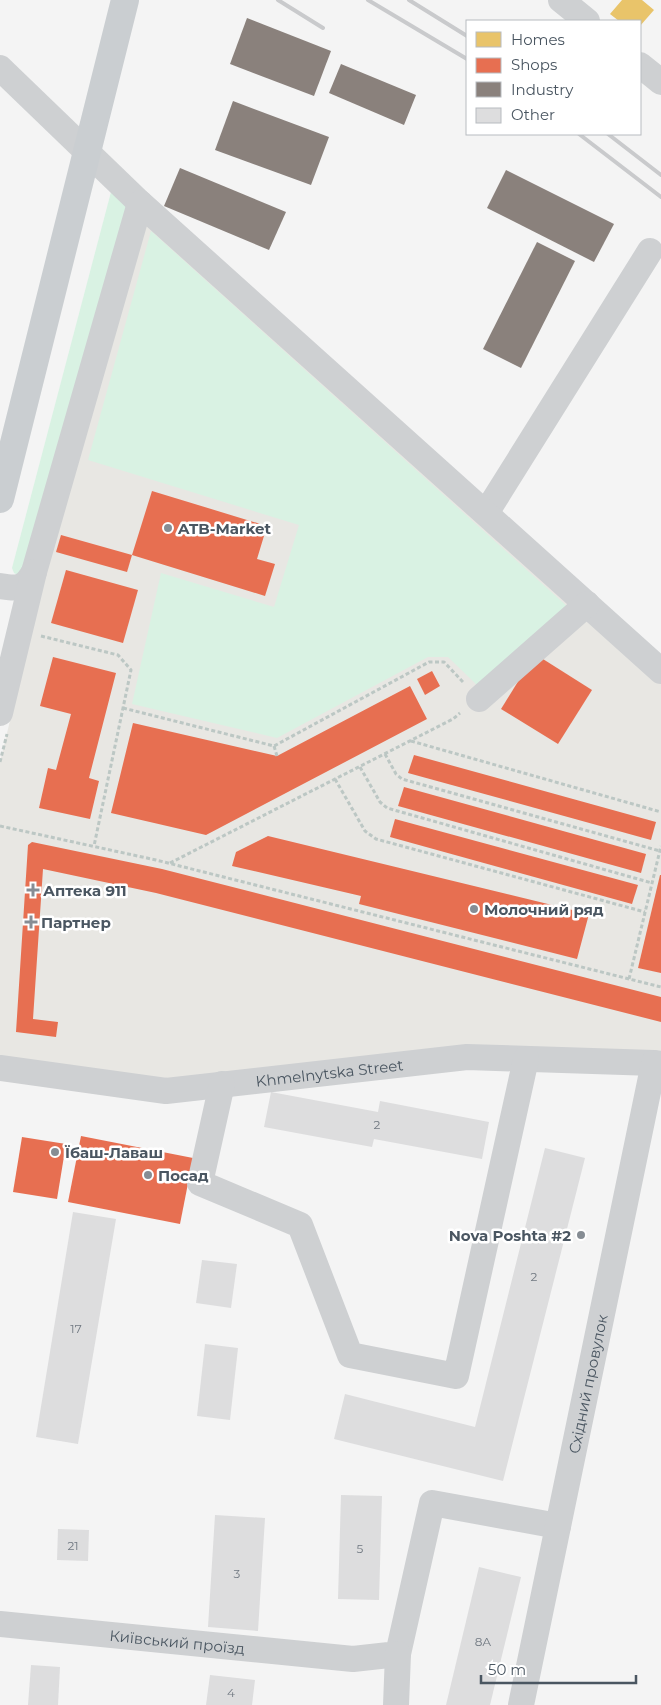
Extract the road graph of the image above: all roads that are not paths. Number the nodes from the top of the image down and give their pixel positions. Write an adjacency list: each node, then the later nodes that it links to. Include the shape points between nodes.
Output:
1 (125, 0): 9 (main road, bridge)
2 (561, 0): 3 (street)
3 (586, 20)
4 (641, 66): 6 (street)
5 (0, 68): 7 (street)
6 (661, 82)
7 (140, 203): 10 (street); 11 (street)
8 (650, 251): 10 (street)
9 (0, 498)
10 (486, 513): 13 (street)
11 (34, 572): 12 (street, via 29,582 19,588); 16 (street)
12 (0, 586)
13 (587, 604): 14 (street); 15 (street)
14 (661, 671)
15 (479, 699)
16 (0, 713)
17 (526, 1059): 18 (street, Khmelnytska Street); 20 (street, Khmelnytska Street, via 467,1058); 20 (street, via 456,1376 350,1355 300,1225 200,1183)
18 (658, 1064): 21 (street, Східний провулок)
19 (0, 1068): 20 (street, Khmelnytska Street, via 166,1091)
20 (222, 1084)
21 (558, 1526): 23 (street, via 432,1504); 25 (street, Східний провулок)
22 (0, 1624): 23 (street, Київський проїзд, via 353,1659)
23 (398, 1654): 24 (street)
24 (396, 1705)
25 (521, 1705)

